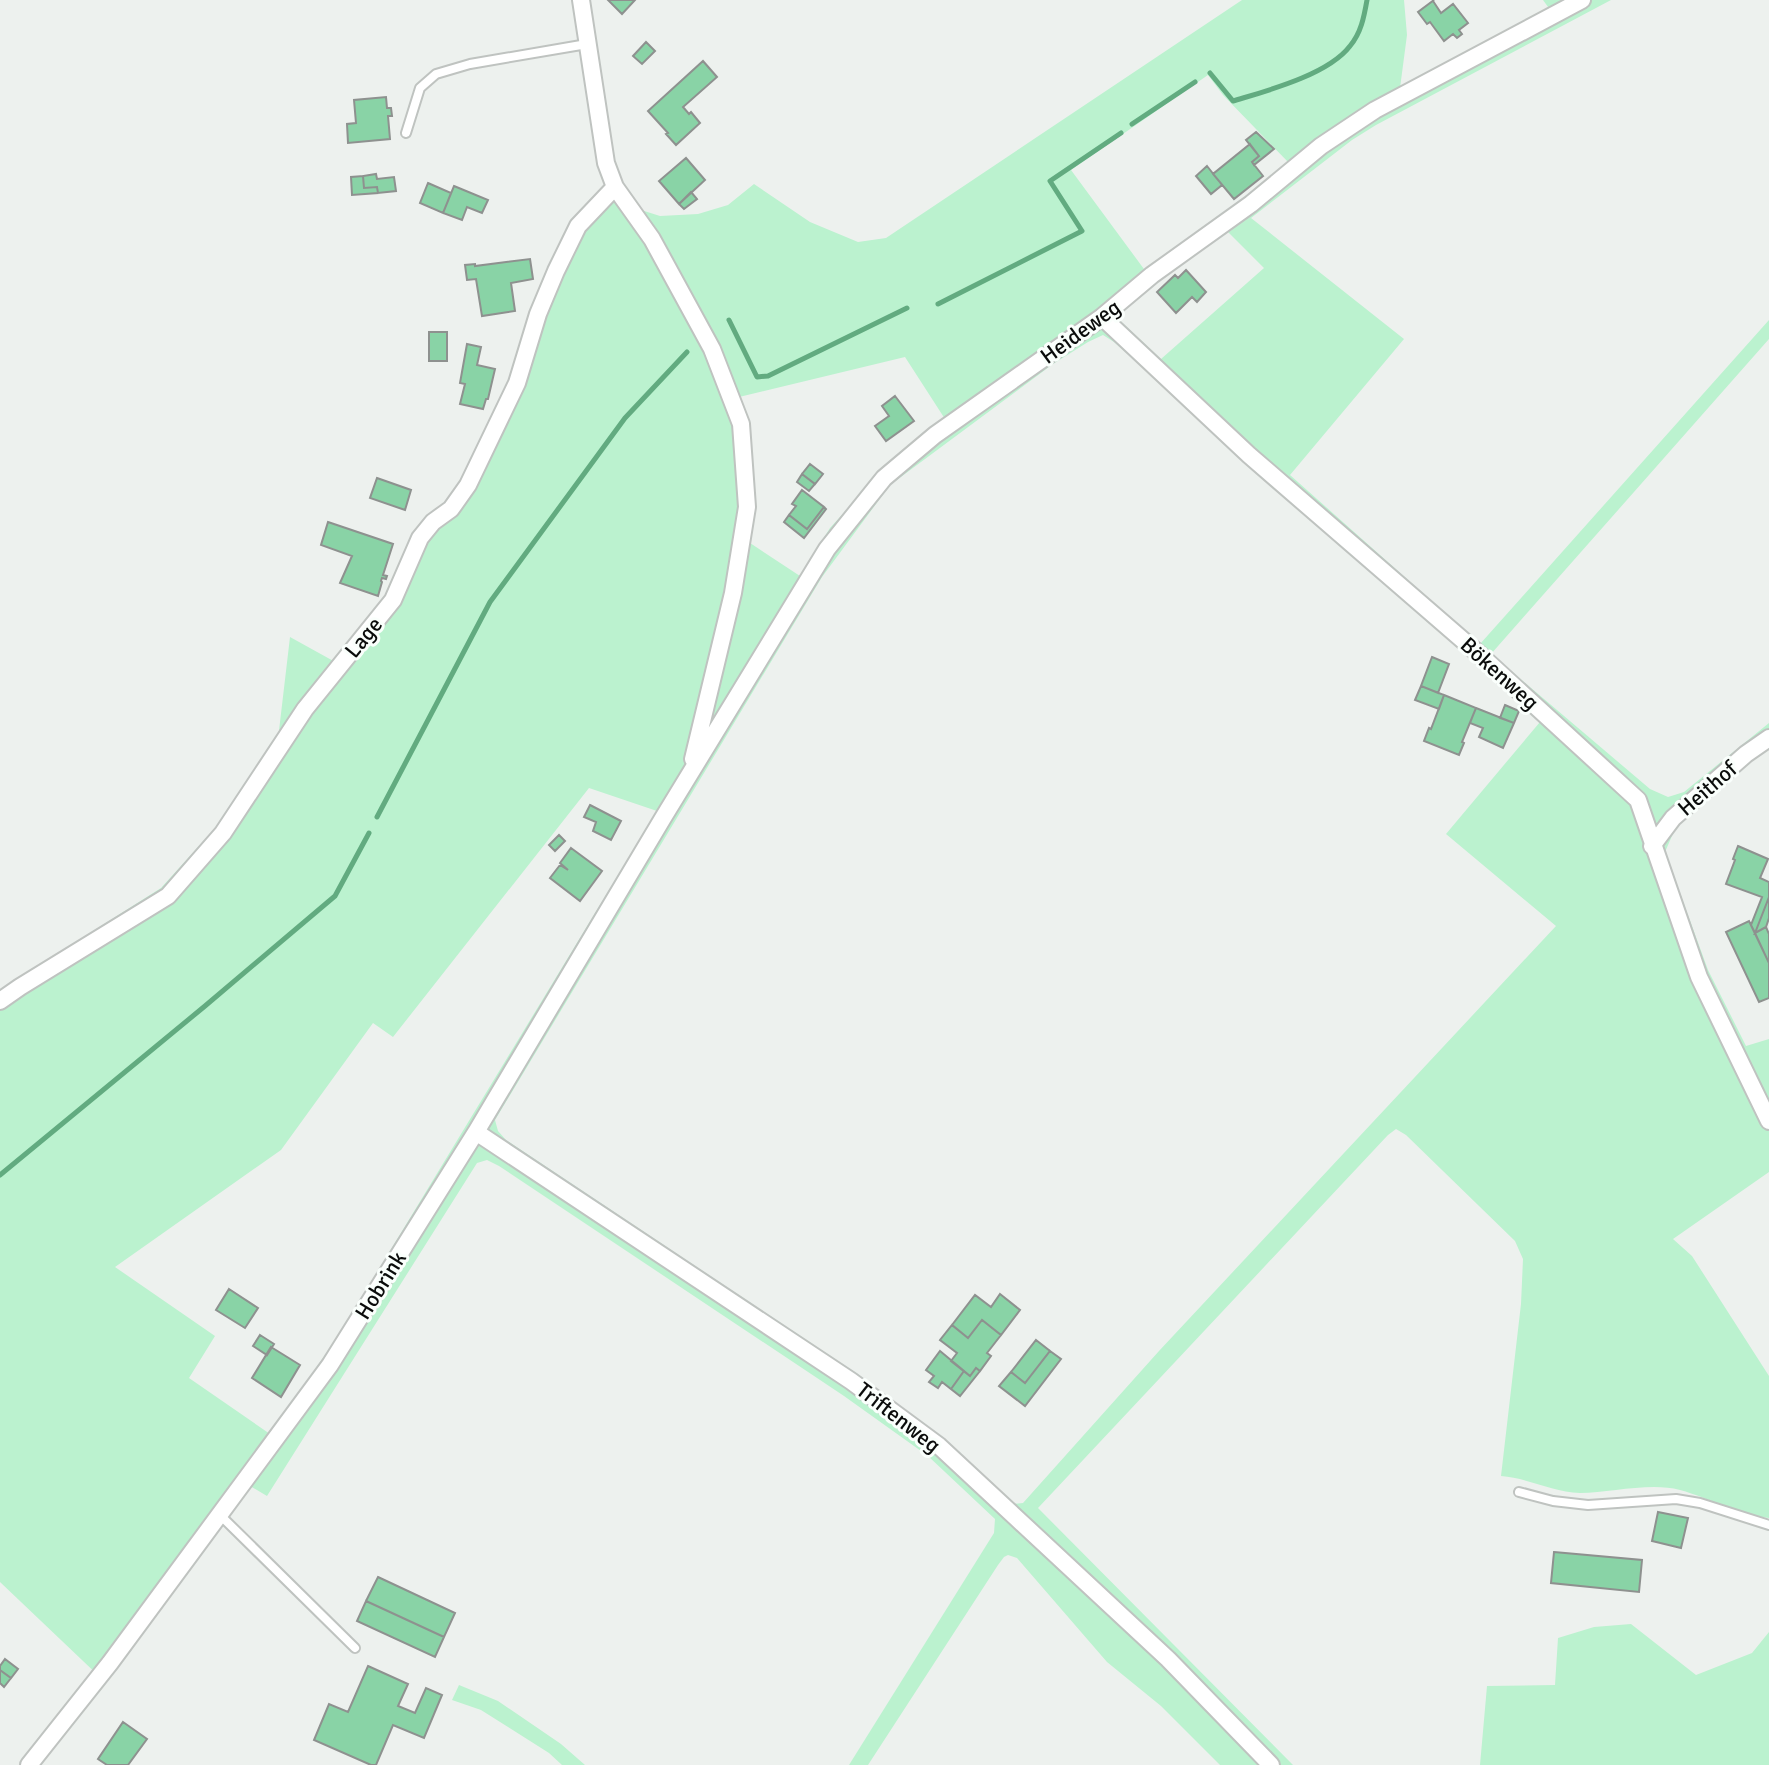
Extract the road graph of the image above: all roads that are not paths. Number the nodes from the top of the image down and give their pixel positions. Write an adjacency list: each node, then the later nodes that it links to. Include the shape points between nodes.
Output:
1 (581, 0): 3 (street)
2 (1582, 0): 6 (street, Heideweg, via 1375,110)
3 (587, 44): 4 (lane, via 436,74 420,88); 5 (street, via 606,163)
4 (406, 133)
5 (615, 187): 8 (street, via 652,239 712,349 741,424 747,507 733,593); 10 (street, Lage, via 578,226 567,248 538,314 517,383 468,485 420,538 393,600 305,709 223,833 168,896)
6 (1102, 317): 8 (street, Heideweg, via 935,435 884,478 827,549); 9 (street, Bökenweg, via 1249,455 1638,800)
7 (1769, 738): 9 (street, Heithof, via 1673,818)
8 (689, 776): 12 (street, Hobrink)
9 (1652, 846): 11 (street, Bökenweg, via 1699,977)
10 (0, 1001)
11 (1769, 1121)
12 (476, 1132): 14 (street, Hobrink, via 330,1365); 18 (street, Triftenweg, via 851,1381 939,1446 1168,1659)
13 (1519, 1492): 15 (lane, via 1588,1505 1676,1499)
14 (220, 1515): 16 (lane); 17 (street, Hobrink)
15 (1769, 1525)
16 (355, 1648)
17 (29, 1765)
18 (1271, 1765)

